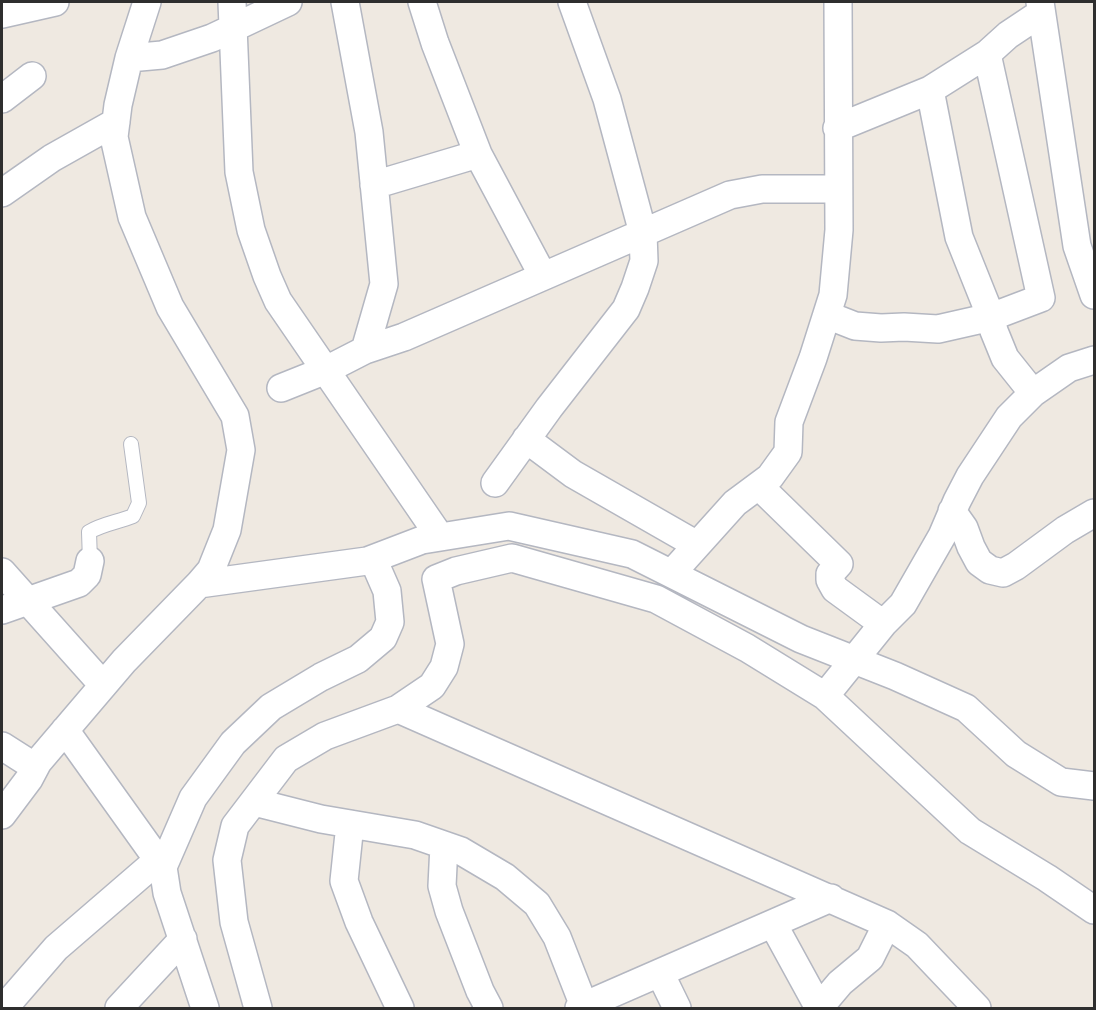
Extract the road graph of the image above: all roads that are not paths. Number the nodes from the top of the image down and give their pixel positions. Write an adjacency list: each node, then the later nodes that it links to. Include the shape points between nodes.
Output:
1 (55, 2): 9 (street)
2 (147, 2): 12 (street)
3 (288, 2): 10 (street)
4 (345, 2): 19 (street, via 369,132)
5 (422, 2): 18 (street)
6 (572, 2): 22 (street, via 607,99)
7 (838, 2): 17 (street)
8 (1040, 7): 11 (street); 24 (street, via 1077,246)
9 (2, 14)
10 (226, 22): 12 (street, via 162,55); 29 (street, via 239,172 251,230 278,301)
11 (987, 54): 14 (street); 26 (street, via 1041,298)
12 (129, 58): 16 (street)
13 (32, 76): 15 (street)
14 (930, 90): 17 (street); 26 (street, via 959,237)
15 (2, 99)
16 (116, 122): 21 (street, via 52,158); 44 (street, via 114,137 132,217 170,308 235,416 241,450 227,530 211,570)
17 (837, 128): 20 (street)
18 (478, 154): 19 (street); 23 (street)
19 (374, 185): 27 (street, via 384,284)
20 (838, 189): 22 (street, via 762,189 730,195); 25 (street, via 839,230 833,295)
21 (2, 193)
22 (643, 233): 23 (street); 32 (street, via 644,261 626,309)
23 (543, 276): 27 (street, via 404,337)
24 (1095, 295)
25 (827, 315): 26 (street, via 855,326 938,329); 35 (street, via 789,422 788,452)
26 (991, 317): 31 (street, via 1005,358)
27 (364, 350): 29 (street)
28 (1095, 360): 31 (street, via 1069,368)
29 (326, 370): 30 (street); 38 (street)
30 (281, 388)
31 (1033, 393): 36 (street, via 1009,417)
32 (526, 439): 34 (street); 39 (street, via 573,474)
33 (131, 444): 41 (lane, via 140,503 133,516 89,532)
34 (495, 483)
35 (759, 486): 39 (street, via 735,503); 48 (street, via 839,564 830,574 835,589)
36 (952, 511): 37 (street, via 979,561 990,570 1003,573); 48 (street, via 903,604)
37 (1095, 513)
38 (431, 538): 40 (street); 42 (street, via 509,526 632,554)
39 (697, 545): 42 (street)
40 (376, 558): 44 (street); 61 (street, via 387,591 390,622 383,638 358,659 270,707 233,742 193,798)
41 (90, 561): 46 (street, via 87,576 79,583)
42 (667, 571): 45 (street); 49 (street, via 801,639)
43 (2, 572): 46 (street)
44 (200, 584): 50 (street)
45 (656, 599): 51 (street); 52 (street, via 512,558 436,579 450,644 444,667 432,686)
46 (28, 602): 47 (street); 50 (street)
47 (2, 610)
48 (883, 624): 49 (street)
49 (854, 660): 51 (street); 56 (street, via 966,708 1016,754 1062,782)
50 (103, 685): 53 (street)
51 (825, 696): 63 (street, via 970,831)
52 (398, 709): 57 (street, via 325,736 286,759); 62 (street)
53 (65, 730): 55 (street); 61 (street)
54 (2, 746): 55 (street)
55 (35, 767): 58 (street)
56 (1095, 786)
57 (254, 802): 59 (street); 72 (street, via 235,826 227,860 234,922)
58 (2, 815)
59 (350, 824): 60 (street, via 415,836); 73 (street, via 344,881)
60 (444, 846): 68 (street, via 462,851 505,877 537,904 556,937); 74 (street, via 442,886)
61 (160, 863): 66 (street); 69 (street, via 56,948)
62 (831, 898): 64 (street); 65 (street)
63 (1095, 910)
64 (773, 924): 67 (street); 76 (street)
65 (887, 924): 76 (street, via 870,958 840,983); 77 (street, via 917,945)
66 (183, 939): 70 (street); 71 (street)
67 (660, 973): 68 (street); 75 (street)
68 (581, 1007)
69 (4, 1008)
70 (119, 1008)
71 (205, 1008)
72 (258, 1008)
73 (400, 1008)
74 (489, 1008)
75 (677, 1008)
76 (819, 1008)
77 (977, 1008)

